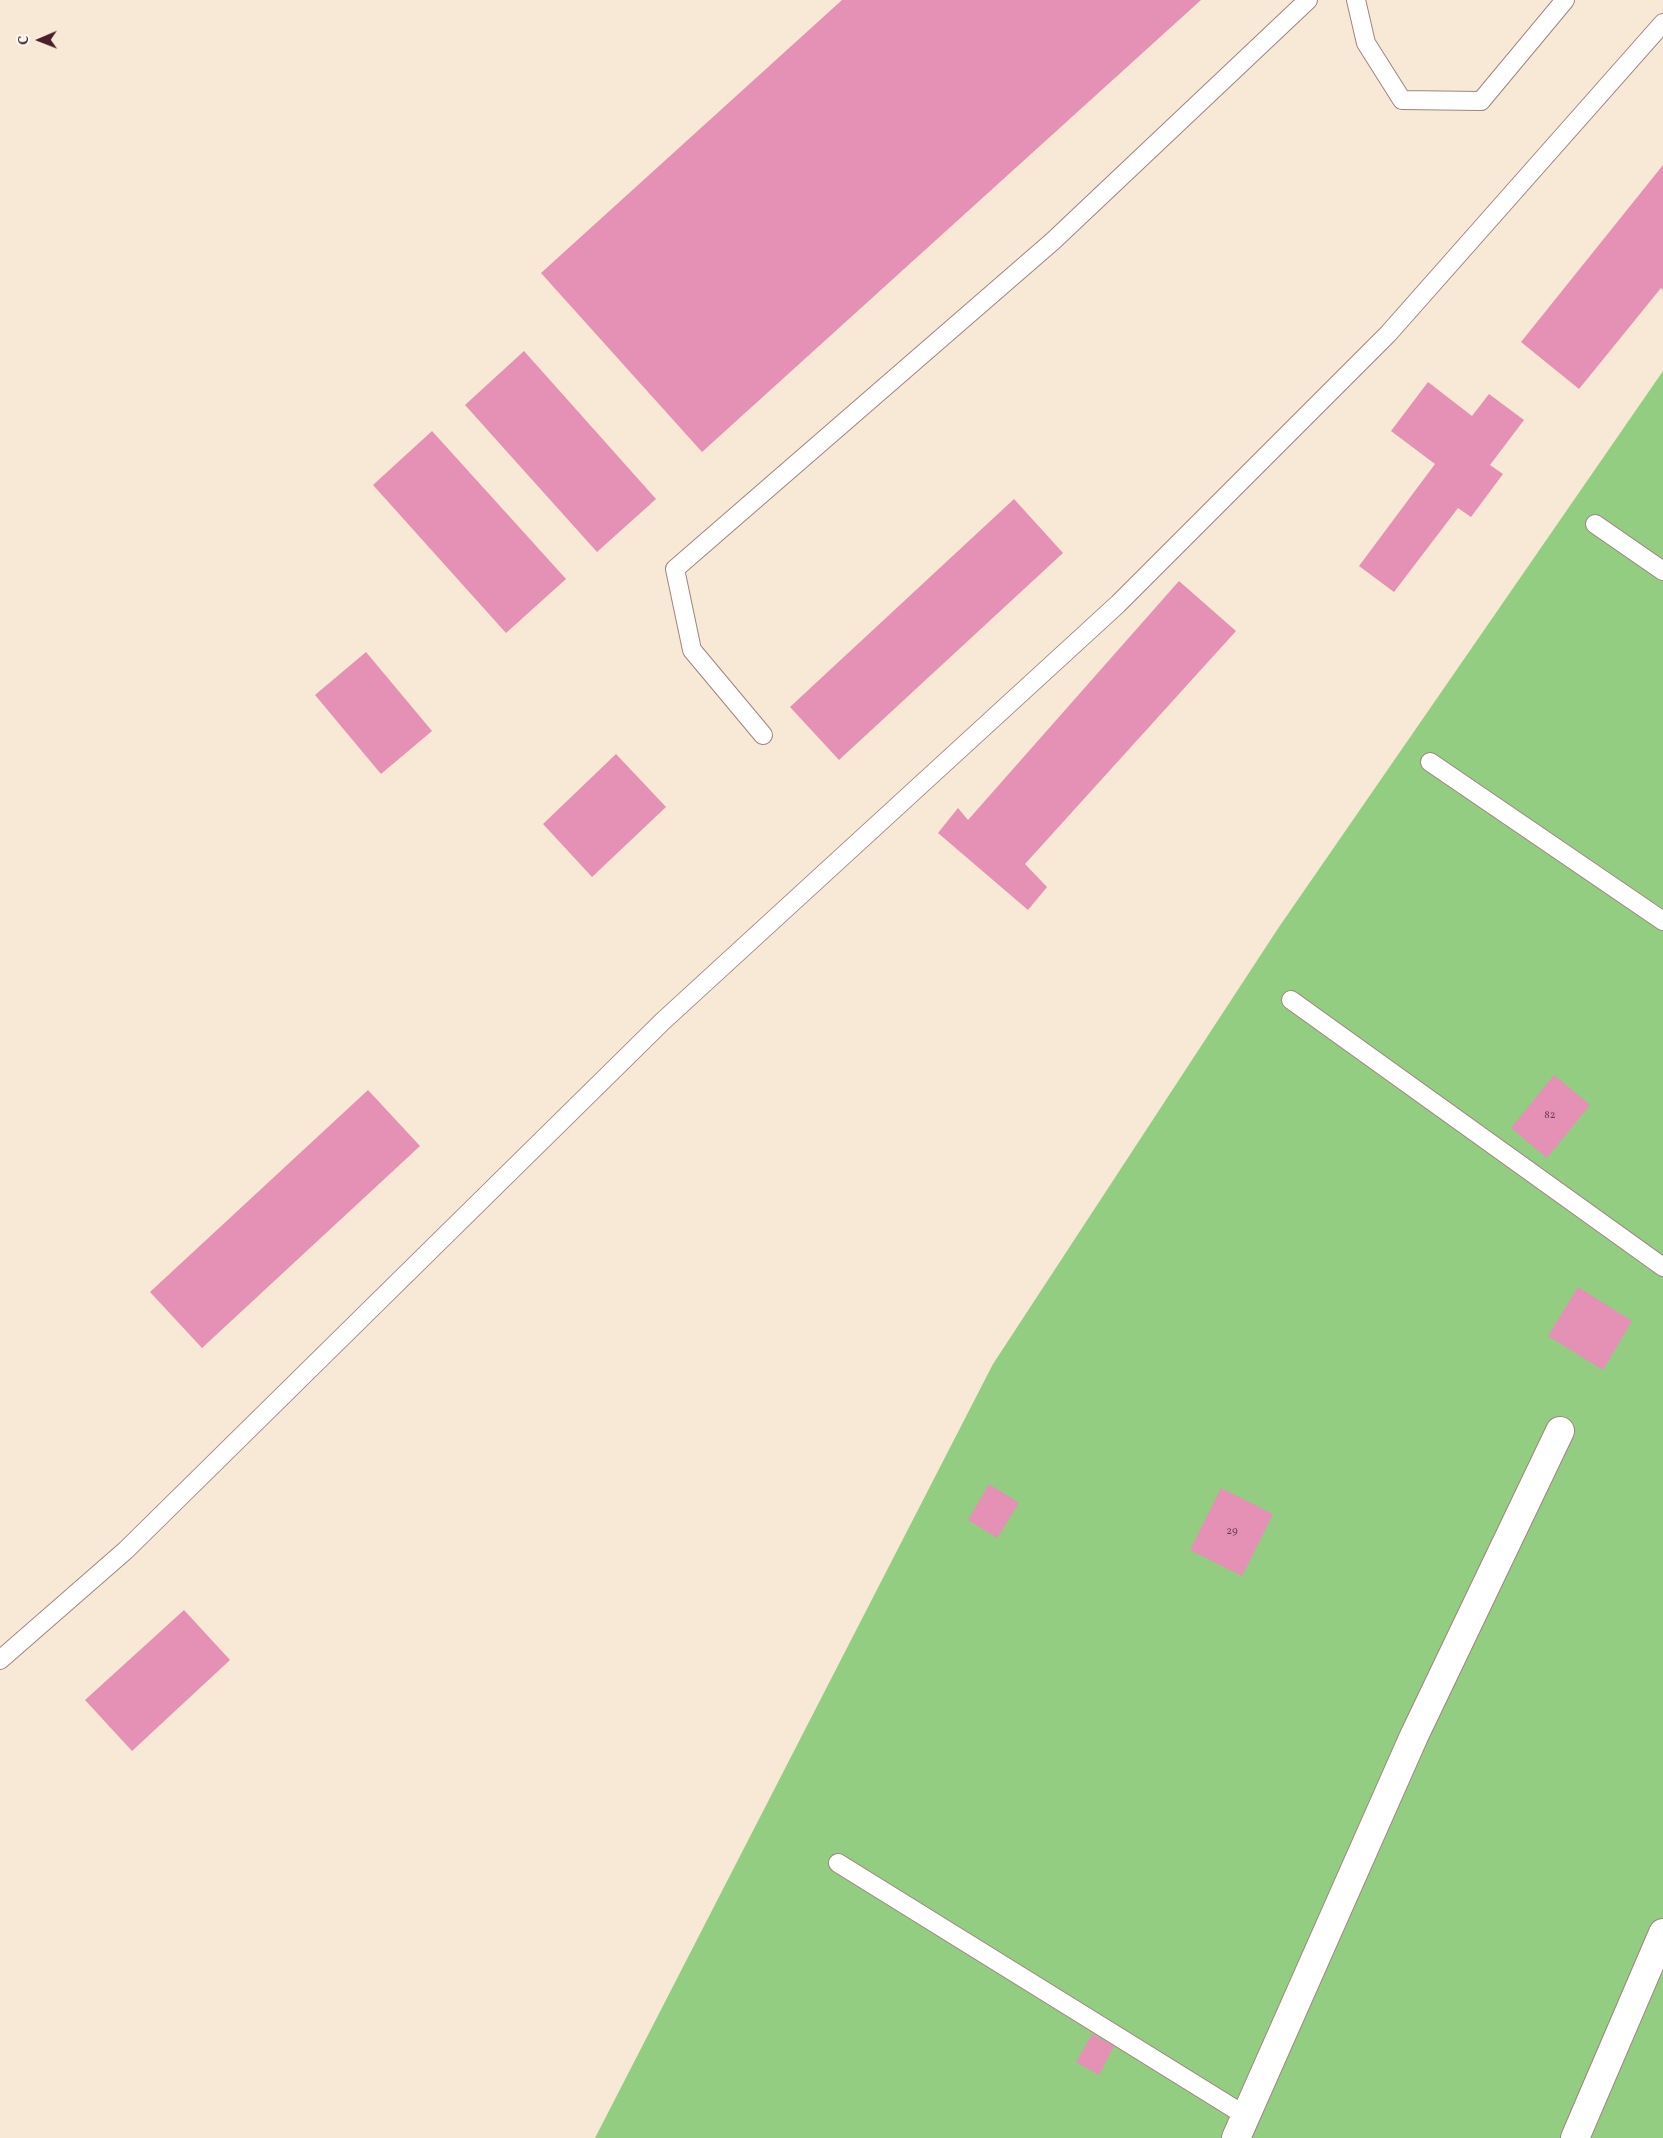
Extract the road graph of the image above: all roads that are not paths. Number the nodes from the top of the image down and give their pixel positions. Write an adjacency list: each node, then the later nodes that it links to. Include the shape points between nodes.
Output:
1 (1308, 0): 7 (lane, via 1053,240 676,569 692,650)
2 (1356, 0): 3 (lane, via 1366,43 1402,100 1481,101)
3 (1565, 0)
4 (1663, 23): 13 (lane, via 1388,334 1118,604 663,1021 126,1550)
5 (1595, 524): 6 (lane)
6 (1663, 571)
7 (763, 735)
8 (1430, 762): 9 (lane)
9 (1663, 921)
10 (1291, 1000): 11 (lane)
11 (1663, 1267)
12 (1560, 1431): 16 (street, via 1414,1736)
13 (0, 1660)
14 (838, 1863): 16 (lane)
15 (1663, 1933): 17 (street)
16 (1241, 2127)
17 (1575, 2138)

